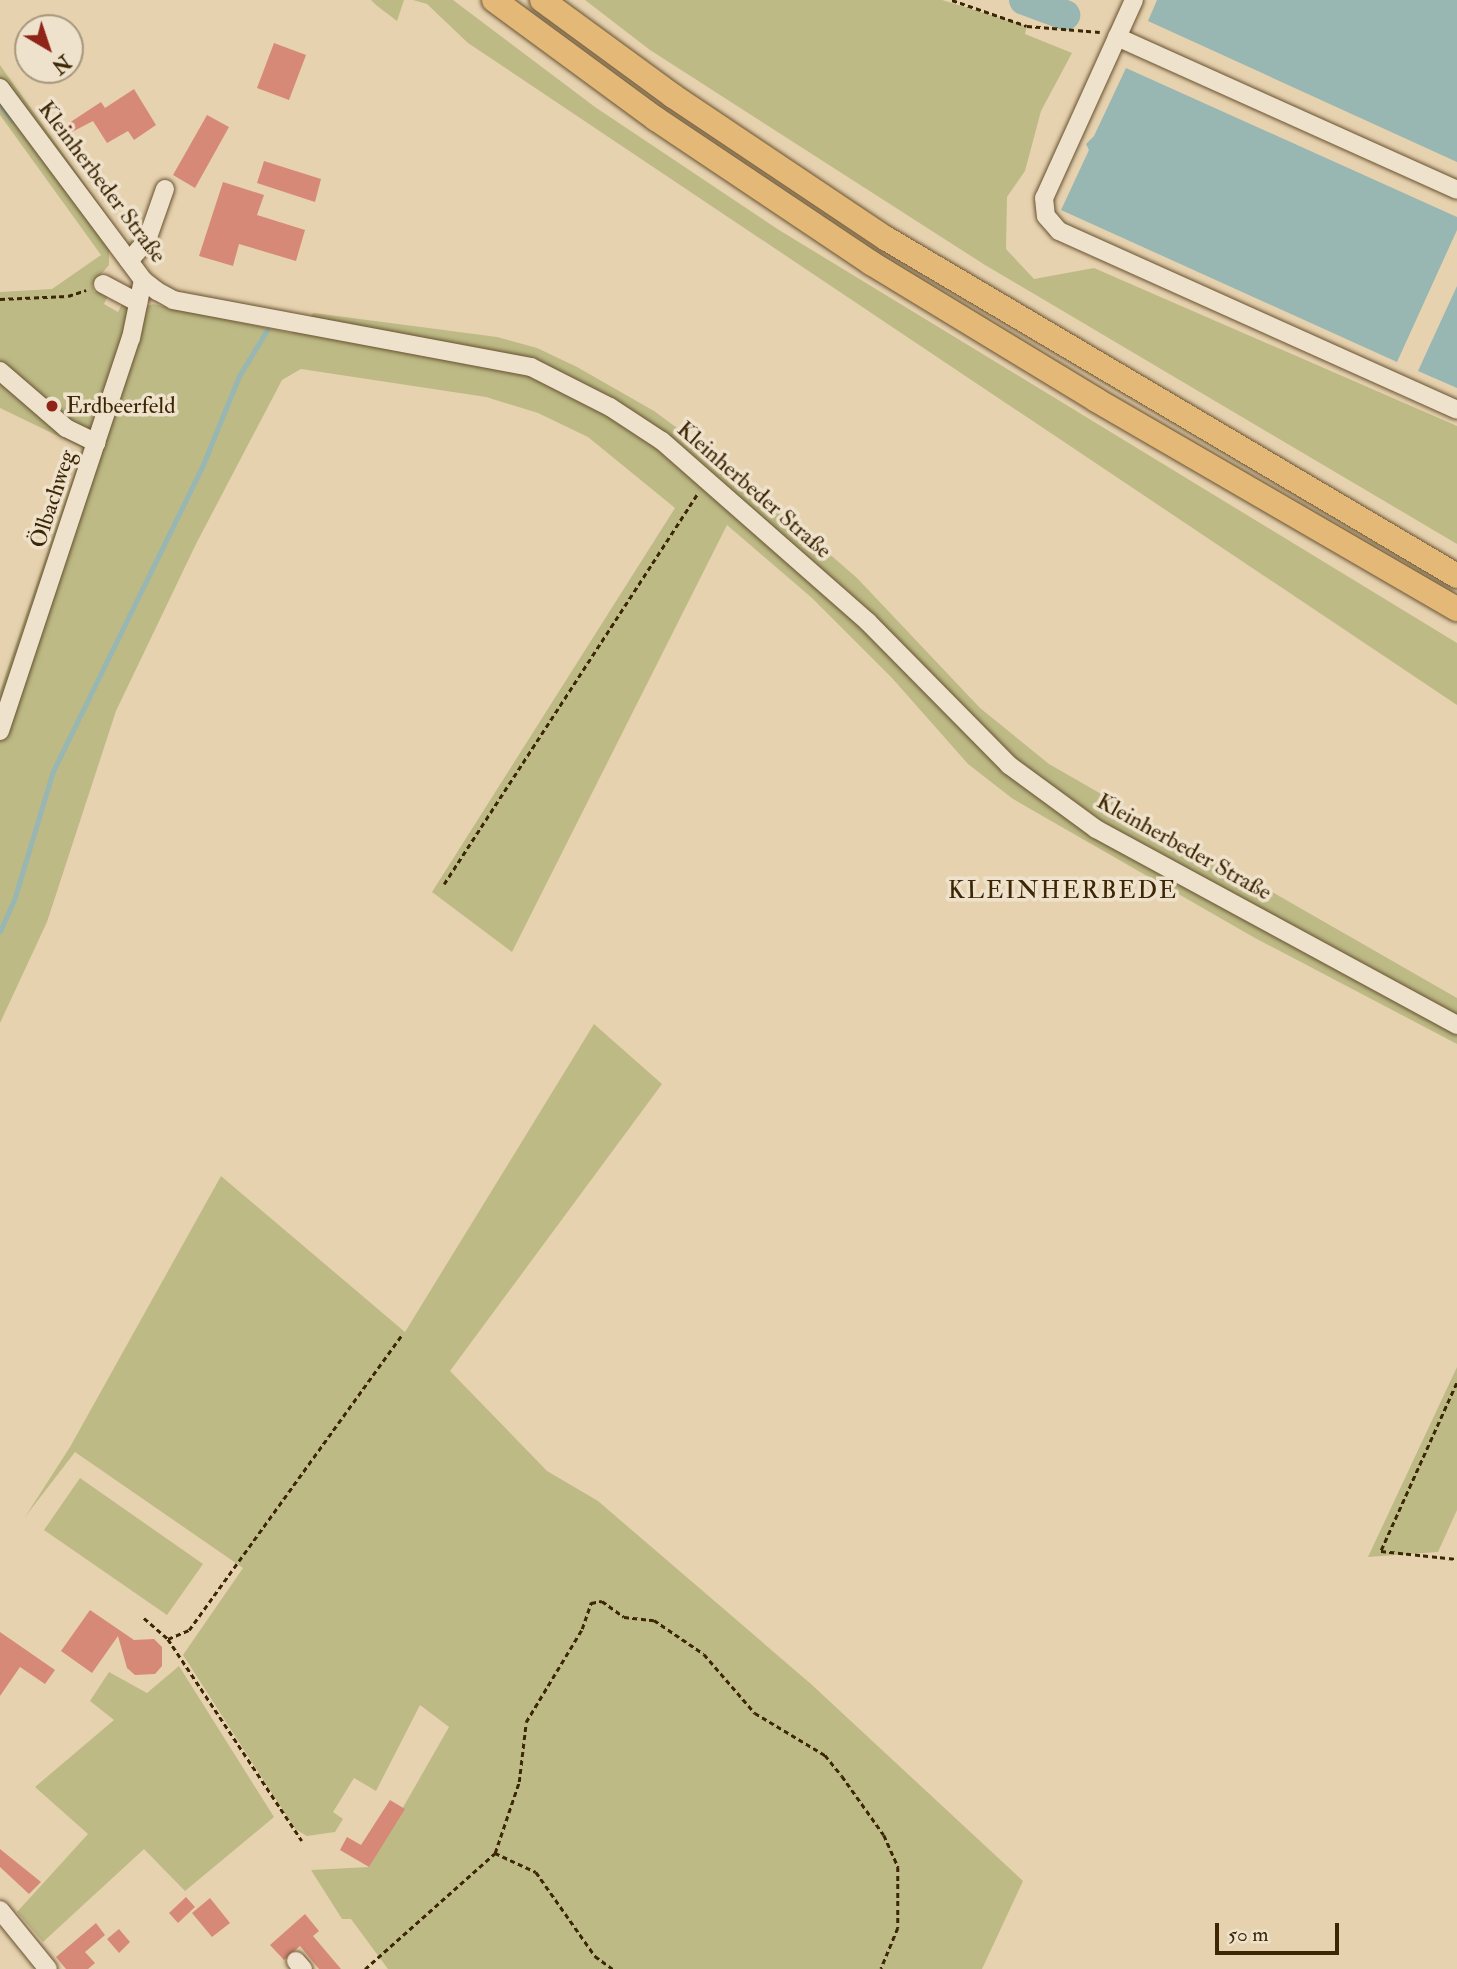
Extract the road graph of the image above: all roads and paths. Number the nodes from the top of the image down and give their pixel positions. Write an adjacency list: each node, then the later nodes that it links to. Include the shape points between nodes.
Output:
1 (494, 0): 20 (highway, via 656,119 871,263 1096,400)
2 (542, 0): 19 (highway, via 673,96 887,239)
3 (951, 0): 5 (path, via 1027,26 1096,30)
4 (1133, 0): 5 (street)
5 (1117, 37): 8 (street); 16 (street, via 1044,198 1046,216 1059,230)
6 (0, 88): 9 (street, Kleinherbeder Straße)
7 (165, 189): 9 (street, via 147,240)
8 (1457, 190)
9 (129, 261): 10 (street, Kleinherbeder Straße)
10 (143, 280): 14 (street, Ölbachweg); 18 (street, Kleinherbeder Straße, via 173,300 531,367 610,407 662,441)
11 (103, 284): 14 (street)
12 (86, 290): 13 (path, via 68,296)
13 (0, 299)
14 (138, 303): 17 (street, Ölbachweg)
15 (0, 372): 17 (street, via 66,428)
16 (1457, 410)
17 (97, 443): 21 (street, Ölbachweg)
18 (707, 480): 22 (path); 23 (street, Kleinherbeder Straße, via 868,622 1009,765 1096,829)
19 (1457, 576)
20 (1457, 609)
21 (0, 731)
22 (444, 884)
23 (1457, 1026)
24 (402, 1335): 28 (path, via 189,1630)
25 (1457, 1383): 26 (path, via 1381,1551)
26 (1457, 1559)
27 (144, 1618): 28 (path)
28 (167, 1639): 29 (path)
29 (302, 1841)
30 (495, 1853): 33 (path); 34 (path, via 536,1872 595,1956); 35 (path, via 519,1782 526,1722 582,1629 591,1603 602,1601 624,1617 654,1620 705,1654 755,1713 825,1755 842,1776 884,1835 898,1867 898,1928)
31 (0, 1910): 32 (street)
32 (48, 1969)
33 (365, 1969)
34 (613, 1969)
35 (881, 1969)

